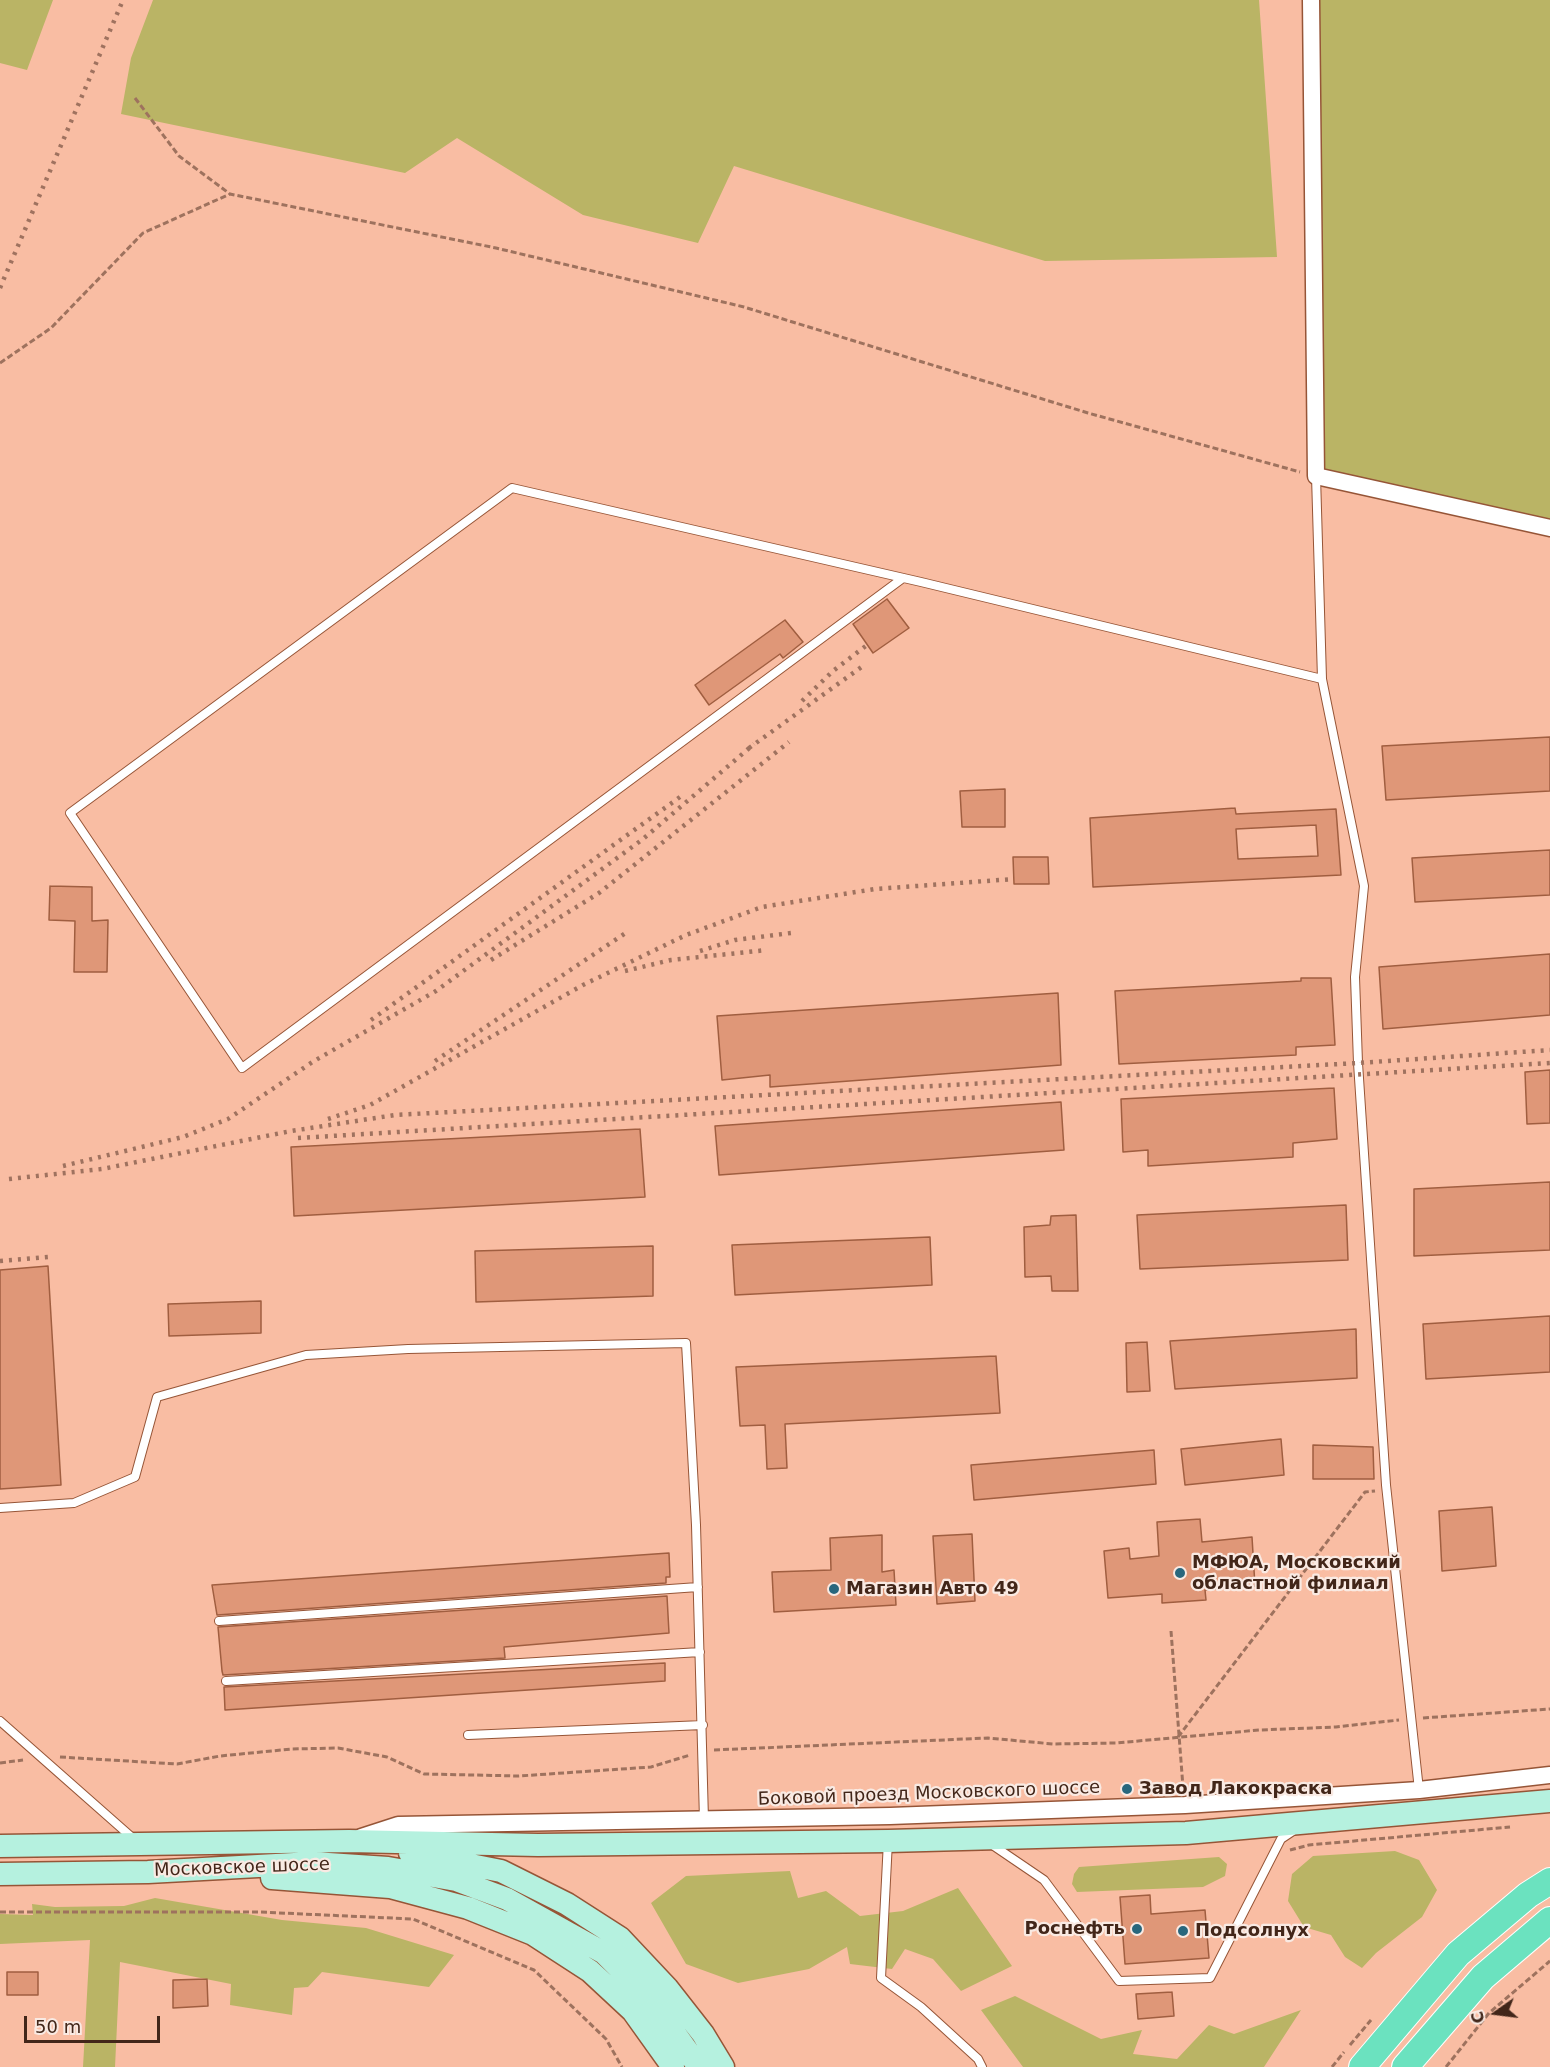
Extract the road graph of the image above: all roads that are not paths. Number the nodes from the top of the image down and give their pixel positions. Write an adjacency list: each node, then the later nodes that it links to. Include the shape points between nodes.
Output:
1 (1311, 0): 2 (street)
2 (1316, 476): 3 (street); 5 (lane)
3 (1550, 528)
4 (903, 578): 4 (lane, via 512,488 70,813 242,1068); 5 (lane)
5 (1322, 679): 15 (lane, via 1364,886 1355,978 1358,1063 1386,1490)
6 (0, 1508): 7 (lane, via 74,1503 135,1477 157,1397 306,1355 686,1343)
7 (698, 1587): 8 (lane); 9 (lane)
8 (219, 1621)
9 (700, 1652): 10 (lane); 12 (lane)
10 (226, 1681)
11 (0, 1721): 22 (lane)
12 (703, 1725): 13 (lane); 17 (lane)
13 (468, 1735)
14 (1550, 1775): 15 (street, Боковой проезд Московского шоссе)
15 (1419, 1790): 17 (street, Боковой проезд Московского шоссе, via 1185,1805)
16 (1550, 1801): 18 (main road)
17 (704, 1821): 20 (street, Боковой проезд Московского шоссе, via 398,1825)
18 (1305, 1824): 19 (main road, via 1186,1833); 19 (lane, via 1281,1839 1210,1978 1119,1981 1044,1880)
19 (983, 1838): 21 (main road)
20 (349, 1841): 21 (main road, via 538,1845); 22 (main road, Московское шоссе); 24 (street, Боковой проезд Московского шоссе); 31 (main road, via 501,1871 567,1904 620,1938 667,1988)
21 (888, 1841): 32 (lane, via 881,1978 921,2007)
22 (139, 1843): 23 (main road, Московское шоссе)
23 (0, 1846)
24 (313, 1863): 25 (main road, Московское шоссе); 30 (main road, Московское шоссе, via 388,1868 456,1880 507,1899 604,1953 649,1998)
25 (148, 1872): 26 (main road, Московское шоссе); 29 (main road, via 390,1887 468,1908 533,1934 590,1971 633,2011)
26 (0, 1874)
27 (1550, 1881): 33 (main road, via 1458,1954)
28 (1550, 1920): 34 (main road, via 1483,1977)
29 (673, 2067)
30 (699, 2067)
31 (723, 2067)
32 (982, 2067)
33 (1362, 2067)
34 (1405, 2067)

